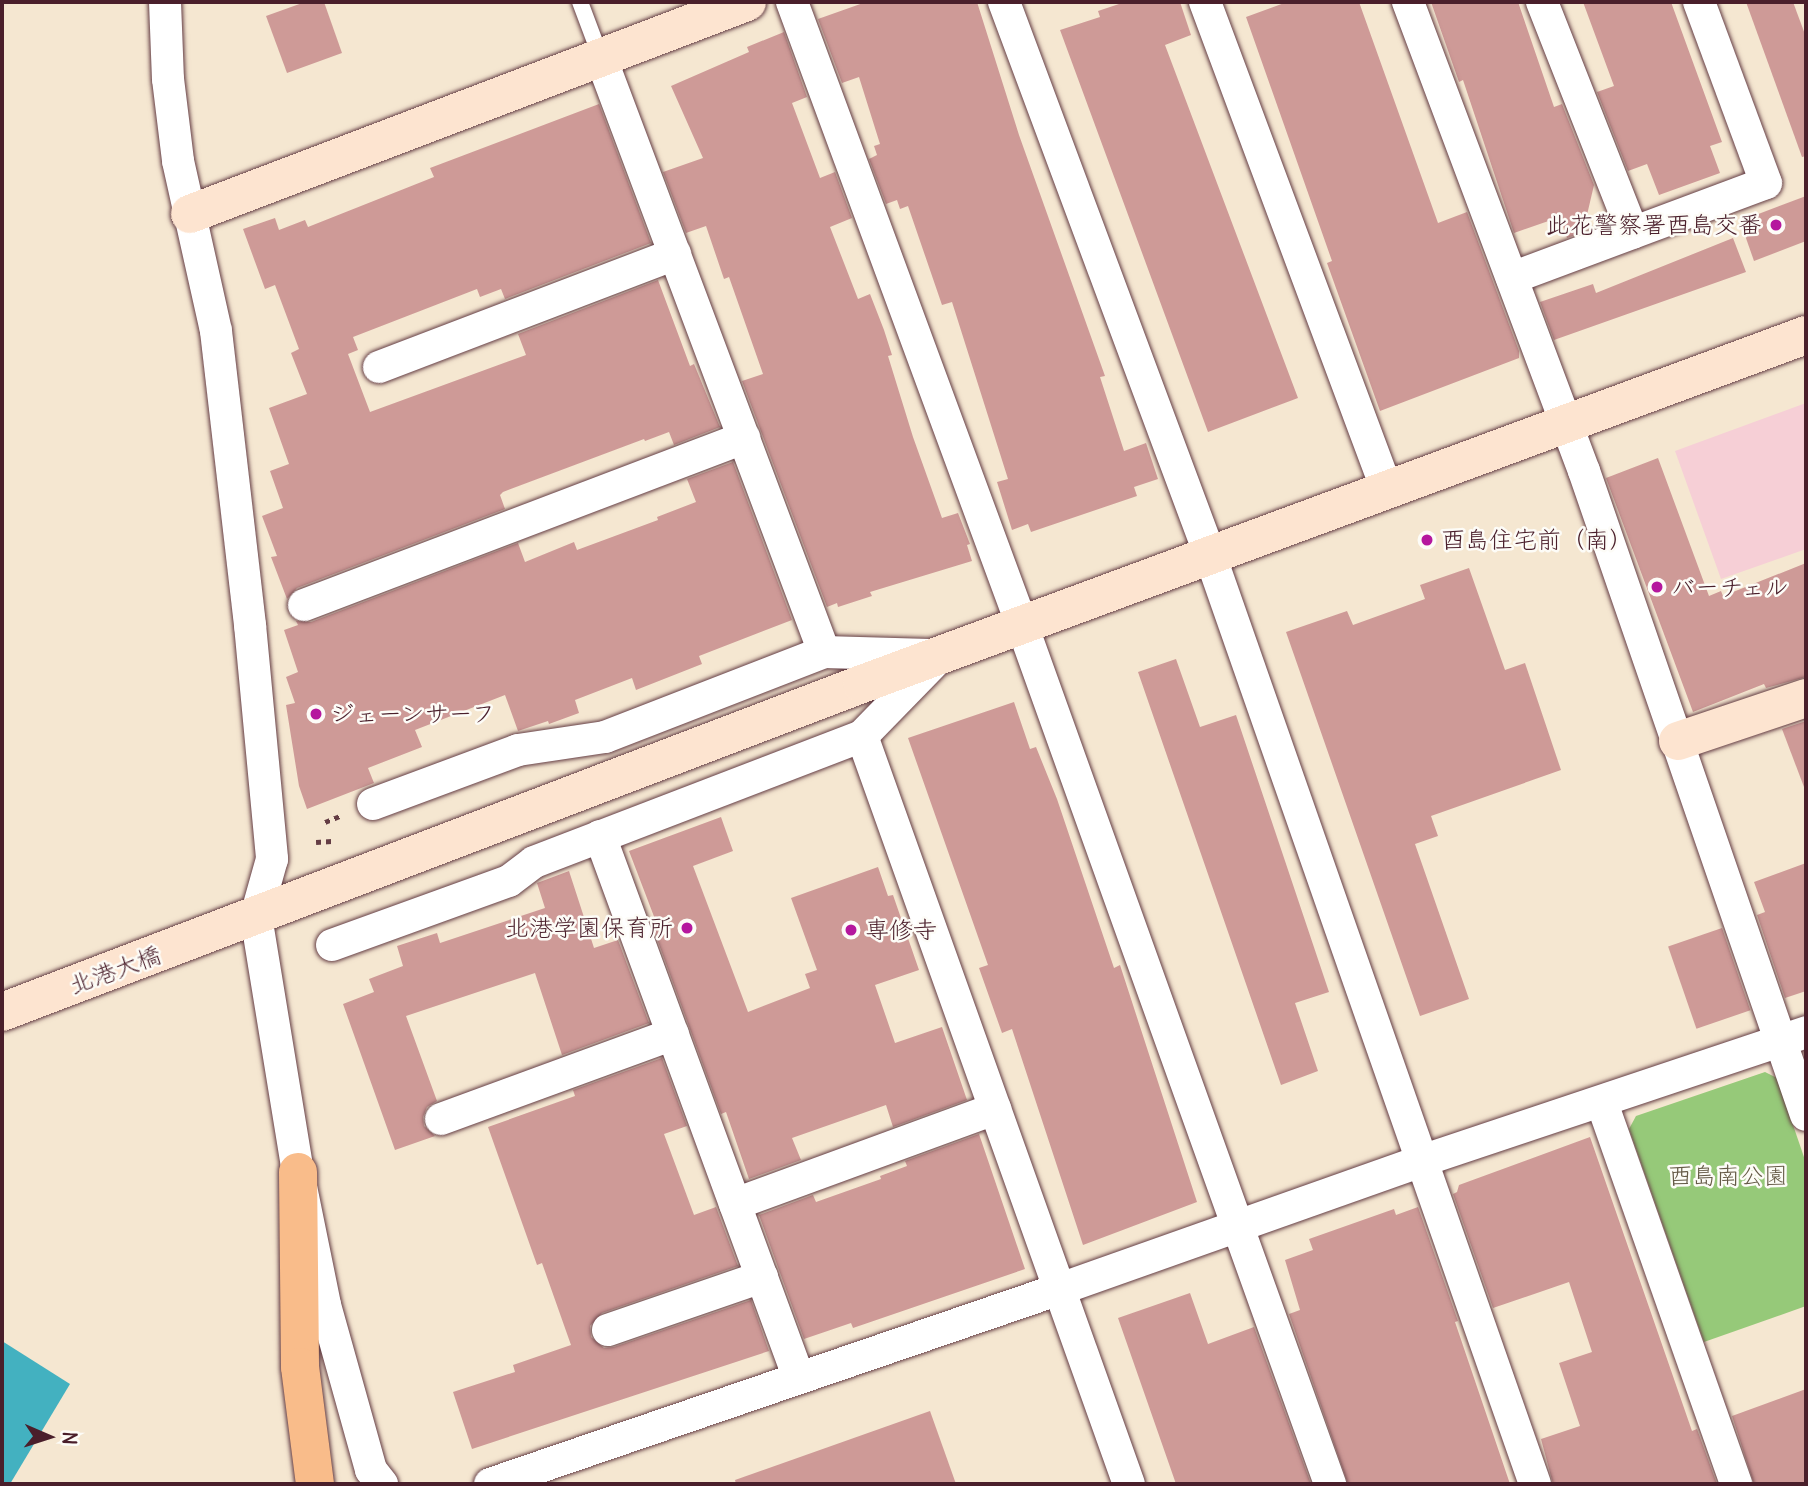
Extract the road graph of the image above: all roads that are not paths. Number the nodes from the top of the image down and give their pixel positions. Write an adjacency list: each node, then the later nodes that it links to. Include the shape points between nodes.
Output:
1 (165, 2): 11 (street, via 168,79)
2 (580, 2): 10 (lane)
3 (747, 2): 10 (street)
4 (792, 2): 22 (street)
5 (1004, 2): 20 (street)
6 (1205, 2): 19 (street)
7 (1408, 2): 14 (street)
8 (1542, 2): 12 (street)
9 (1699, 2): 12 (street, via 1766,183)
10 (601, 58): 11 (street); 13 (street)
11 (190, 214): 30 (street, via 216,331 272,859)
12 (1633, 233): 14 (street)
13 (675, 254): 16 (street); 18 (street)
14 (1512, 278): 17 (street)
15 (1806, 335): 17 (street, 北港大橋)
16 (379, 367)
17 (1567, 424): 19 (street, 北港大橋); 27 (street)
18 (744, 438): 21 (street); 23 (street)
19 (1387, 490): 20 (street, 北港大橋)
20 (1210, 555): 22 (street, 北港大橋); 39 (street)
21 (304, 604)
22 (1022, 625): 24 (street, 北港大橋); 42 (street)
23 (824, 652): 24 (street); 28 (street, via 605,737 518,751)
24 (940, 655): 26 (street); 30 (street, 北港大橋)
25 (1806, 698): 27 (street)
26 (862, 736): 29 (street); 36 (street)
27 (1678, 741): 34 (street)
28 (373, 804)
29 (600, 836): 31 (street, via 534,862 509,881); 33 (street)
30 (242, 922): 32 (street, 北港大橋); 40 (street)
31 (332, 945)
32 (2, 1012)
33 (673, 1034): 38 (street); 41 (street)
34 (1794, 1037): 35 (street); 37 (street)
35 (1602, 1102): 39 (street); 53 (street)
36 (995, 1109): 41 (street); 44 (street)
37 (1806, 1115)
38 (441, 1119)
39 (1423, 1160): 42 (street); 52 (street)
40 (298, 1172): 47 (highway, via 300,1367); 48 (street, via 325,1305 371,1470)
41 (735, 1204): 43 (street)
42 (1238, 1226): 44 (street); 51 (street)
43 (762, 1277): 45 (street); 46 (street)
44 (1060, 1289): 46 (street); 50 (street)
45 (608, 1329)
46 (798, 1376): 49 (street)
47 (315, 1484)
48 (382, 1484)
49 (490, 1484)
50 (1129, 1484)
51 (1330, 1484)
52 (1535, 1484)
53 (1736, 1484)

